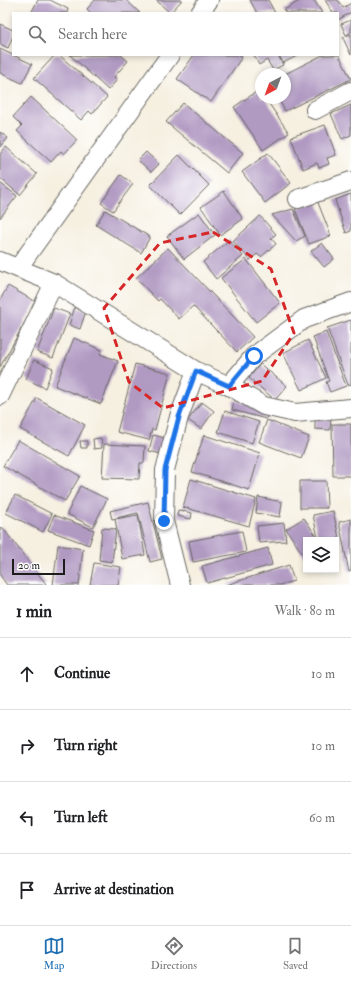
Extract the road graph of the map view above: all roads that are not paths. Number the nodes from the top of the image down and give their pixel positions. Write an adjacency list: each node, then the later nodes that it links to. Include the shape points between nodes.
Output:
1 (209, 0): 2 (street)
2 (201, 12)
3 (169, 56): 9 (street)
4 (351, 91): 5 (street)
5 (315, 110)
6 (351, 181): 7 (street)
7 (298, 199)
8 (0, 261): 9 (street)
9 (18, 268): 10 (street)
10 (54, 283): 12 (street); 14 (street)
11 (351, 302): 13 (street, via 304,319 254,356)
12 (196, 371): 13 (street); 16 (street, via 179,417 165,470 164,521)
13 (229, 386): 15 (street, via 264,406 295,413)
14 (0, 396)
15 (351, 408)
16 (180, 585)

